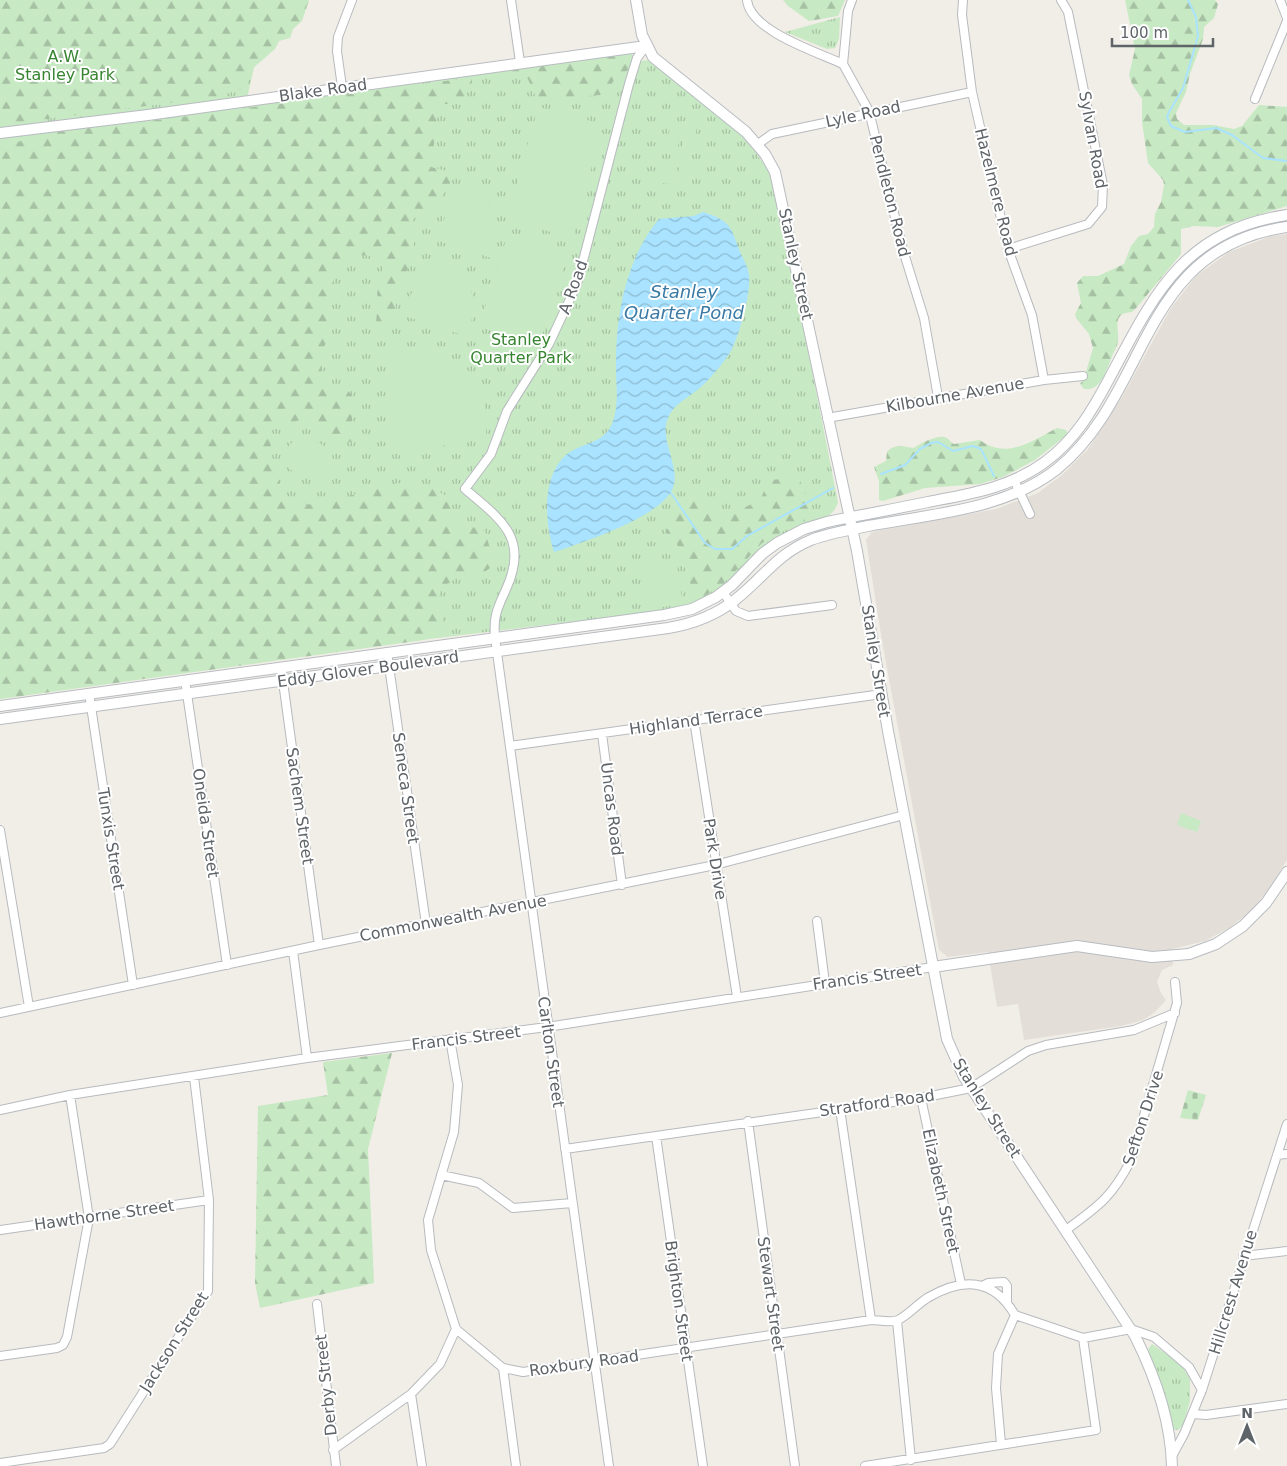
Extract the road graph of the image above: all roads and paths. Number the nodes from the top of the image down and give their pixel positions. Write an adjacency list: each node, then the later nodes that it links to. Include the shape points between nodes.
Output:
1 (352, 0): 13 (street, via 338,37)
2 (511, 0): 11 (street)
3 (636, 0): 10 (street, Stanley Street)
4 (747, 0): 12 (street, via 755,18 767,30)
5 (852, 0): 12 (street)
6 (963, 0): 14 (street, Hazelmere Road)
7 (1061, 0): 21 (street, Sylvan Road, via 1068,12 1103,184 1102,207 1088,224)
8 (1280, 0): 9 (street)
9 (1287, 20): 15 (street)
10 (646, 46): 11 (street, Blake Road); 18 (street, Stanley Street, via 661,64); 38 (street, A Road, via 637,58 629,84 577,284 549,344 507,411 490,454 465,489 505,523 514,551 514,570 493,618)
11 (520, 62): 13 (street, Blake Road)
12 (843, 64): 16 (street, Pendleton Road)
13 (342, 87): 17 (street, Blake Road)
14 (972, 92): 16 (street, Lyle Road); 21 (street, Hazelmere Road)
15 (1254, 99)
16 (869, 112): 18 (street, Lyle Road, via 772,134); 26 (street, Pendleton Road, via 903,250 924,318)
17 (0, 132)
18 (758, 144): 27 (street, Stanley Street, via 771,162 779,184)
19 (1287, 215): 22 (street, Eddy Glover Boulevard, via 1230,232 1184,262 1150,303)
20 (1287, 227): 25 (street, Eddy Glover Boulevard, via 1239,241 1194,270 1160,310)
21 (1008, 249): 24 (street, Hazelmere Road, via 1032,315)
22 (1111, 375): 25 (street); 28 (street, Eddy Glover Boulevard, via 1090,414 1070,439 1043,463)
23 (1083, 376): 24 (street, Kilbourne Avenue)
24 (1044, 380): 26 (street, Kilbourne Avenue)
25 (1122, 381): 29 (street, Eddy Glover Boulevard, via 1101,420 1078,449 1050,474)
26 (938, 398): 27 (street, Kilbourne Avenue)
27 (827, 418): 31 (street, Stanley Street)
28 (1014, 480): 29 (street); 31 (street, Eddy Glover Boulevard, via 977,493)
29 (1019, 491): 30 (street); 32 (street, Eddy Glover Boulevard, via 982,504)
30 (1030, 514)
31 (850, 517): 32 (street, Stanley Street); 33 (street, Eddy Glover Boulevard, via 810,526 786,537 765,552)
32 (853, 529): 34 (street, Eddy Glover Boulevard, via 817,538 786,552); 47 (street, Stanley Street)
33 (723, 592): 34 (street); 36 (street, Eddy Glover Boulevard, via 684,611)
34 (731, 603): 35 (street, via 742,615 748,616); 37 (street, Eddy Glover Boulevard, via 687,624)
35 (832, 605)
36 (615, 621): 37 (street); 38 (street, Eddy Glover Boulevard)
37 (617, 635): 39 (street, Eddy Glover Boulevard)
38 (495, 638): 39 (street, Carlton Street); 40 (street, Eddy Glover Boulevard)
39 (496, 651): 41 (street, Eddy Glover Boulevard); 53 (street, Carlton Street)
40 (387, 652): 41 (street, Seneca Street); 42 (street, Eddy Glover Boulevard)
41 (389, 666): 44 (street, Eddy Glover Boulevard); 61 (street, Seneca Street)
42 (280, 667): 43 (street, Eddy Glover Boulevard); 44 (street, Sachem Street)
43 (185, 680): 45 (street, Eddy Glover Boulevard); 46 (street, Oneida Street)
44 (282, 680): 46 (street, Eddy Glover Boulevard); 62 (street, Sachem Street)
45 (89, 693): 48 (street, Eddy Glover Boulevard); 49 (street, Tunxis Street)
46 (187, 693): 49 (street, Eddy Glover Boulevard); 64 (street, Oneida Street)
47 (882, 694): 51 (street, Highland Terrace); 54 (street, Stanley Street)
48 (0, 706)
49 (91, 706): 50 (street, Eddy Glover Boulevard); 68 (street, Tunxis Street)
50 (0, 719)
51 (694, 720): 52 (street, Highland Terrace); 56 (street, Park Drive)
52 (602, 734): 53 (street, Highland Terrace); 58 (street, Uncas Road)
53 (510, 746): 59 (street, Carlton Street)
54 (904, 815): 56 (street, Commonwealth Avenue); 65 (street, Stanley Street)
55 (0, 830): 70 (street)
56 (715, 865): 58 (street, Commonwealth Avenue); 69 (street, Park Drive)
57 (1287, 872): 65 (street, via 1270,898 1243,926 1216,944 1189,954 1148,957 1077,946)
58 (622, 885): 59 (street, Commonwealth Avenue)
59 (531, 903): 61 (street, Commonwealth Avenue); 73 (street, Carlton Street)
60 (817, 921): 67 (street)
61 (426, 924): 62 (street, Commonwealth Avenue)
62 (319, 945): 63 (street, Commonwealth Avenue)
63 (293, 951): 64 (street, Commonwealth Avenue); 75 (street)
64 (227, 965): 68 (street, Commonwealth Avenue)
65 (933, 967): 67 (street, Francis Street); 77 (street, Stanley Street, via 947,1039 954,1059)
66 (1175, 982): 72 (street, Sefton Drive)
67 (825, 983): 69 (street, Francis Street)
68 (133, 985): 70 (street, Commonwealth Avenue)
69 (737, 997): 73 (street, Francis Street)
70 (29, 1007): 71 (street, Commonwealth Avenue)
71 (0, 1013)
72 (1175, 1013): 77 (street, Stratford Road, via 1134,1030 1046,1044 1028,1051); 93 (street, Sefton Drive, via 1131,1160 1120,1182 1104,1202)
73 (547, 1027): 74 (street, Francis Street); 85 (street, Carlton Street)
74 (450, 1039): 75 (street, Francis Street); 88 (street, via 458,1085 454,1132)
75 (307, 1058): 76 (street, Francis Street)
76 (194, 1077): 78 (street, Francis Street); 89 (street, Jackson Street)
77 (971, 1088): 79 (street, Stratford Road); 93 (street, Stanley Street)
78 (70, 1095): 81 (street, Francis Street); 91 (street)
79 (920, 1098): 80 (street, Stratford Road); 96 (street, Elizabeth Street)
80 (840, 1109): 82 (street, Stratford Road); 101 (street)
81 (0, 1110)
82 (748, 1121): 84 (street, Stratford Road); 105 (street, Stewart Street)
83 (1287, 1124): 87 (street, Hillcrest Avenue)
84 (656, 1136): 85 (street, Stratford Road); 107 (street, Brighton Street)
85 (565, 1149): 90 (street, Carlton Street)
86 (1287, 1154): 87 (street)
87 (1276, 1155): 95 (street, Hillcrest Avenue)
88 (441, 1176): 90 (street, via 479,1183 513,1208); 103 (street, via 428,1220 431,1250)
89 (209, 1200): 91 (street, Hawthorne Street); 119 (street, Jackson Street, via 208,1291 107,1447)
90 (572, 1203): 109 (street, Carlton Street)
91 (89, 1218): 92 (street, Hawthorne Street); 108 (street, via 63,1345)
92 (0, 1230)
93 (1066, 1230): 104 (street, Stanley Street)
94 (1287, 1251): 95 (street)
95 (1244, 1256): 111 (street, Hillcrest Avenue)
96 (961, 1284): 97 (street); 102 (street, via 929,1297)
97 (982, 1286): 98 (street); 98 (street, via 1004,1282)
98 (1007, 1302): 100 (street)
99 (317, 1304): 116 (street, Derby Street)
100 (1015, 1315): 106 (street); 115 (street, via 998,1354 996,1388)
101 (871, 1320): 102 (street, Roxbury Road); 105 (street, Roxbury Road)
102 (897, 1321): 117 (street)
103 (456, 1329): 110 (street); 112 (street, via 440,1364)
104 (1132, 1329): 106 (street); 111 (street, via 1154,1337 1189,1367); 118 (street, Stanley Street, via 1158,1392)
105 (777, 1336): 107 (street, Roxbury Road); 125 (street, Stewart Street)
106 (1083, 1338): 115 (street, via 1096,1430)
107 (686, 1349): 109 (street, Roxbury Road); 124 (street, Brighton Street)
108 (0, 1356)
109 (595, 1362): 110 (street, Roxbury Road, via 523,1372); 123 (street, Carlton Street)
110 (503, 1368): 122 (street)
111 (1202, 1390): 114 (street, Hillcrest Avenue)
112 (411, 1394): 116 (street); 121 (street)
113 (1287, 1404): 114 (street)
114 (1193, 1414): 118 (street, Hillcrest Avenue)
115 (1001, 1444): 117 (street)
116 (333, 1450): 120 (street, Derby Street)
117 (911, 1460): 126 (street)
118 (1172, 1461)
119 (0, 1463)
120 (336, 1466)
121 (422, 1466)
122 (516, 1466)
123 (609, 1466)
124 (703, 1466)
125 (795, 1466)
126 (864, 1466)

